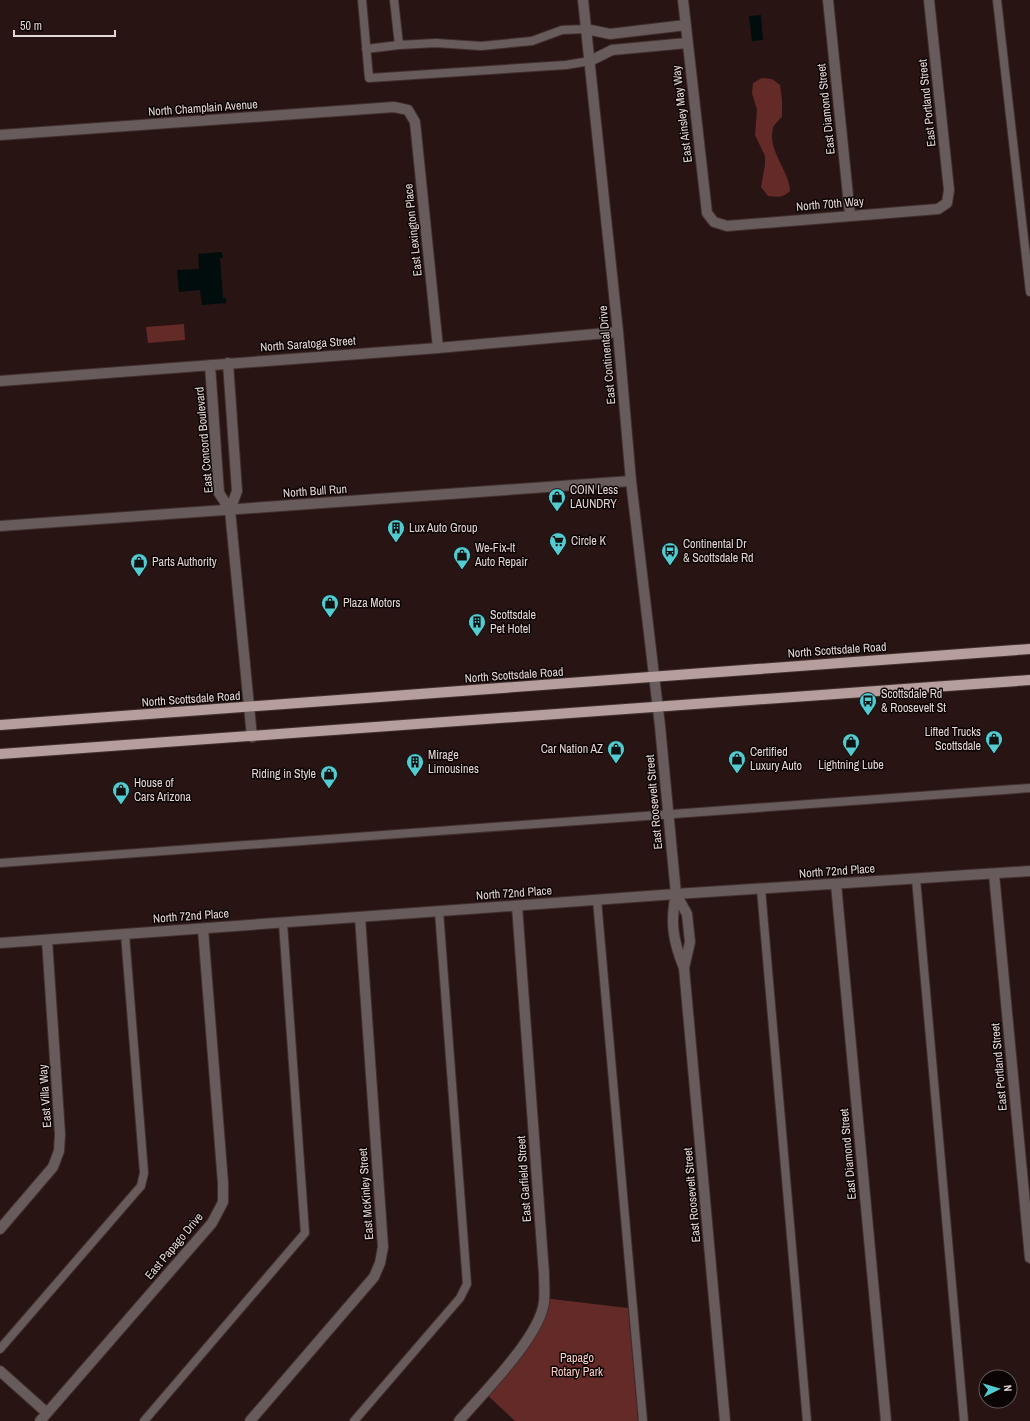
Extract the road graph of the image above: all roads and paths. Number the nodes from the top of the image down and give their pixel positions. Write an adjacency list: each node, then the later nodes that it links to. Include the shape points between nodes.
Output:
1 (362, 0): 14 (lane)
2 (394, 0): 12 (lane)
3 (582, 0): 10 (street, East Continental Drive)
4 (684, 0): 8 (street, East Ainsley May Way)
5 (828, 0): 19 (street, East Diamond Street)
6 (929, 0): 18 (street, East Portland Street, via 949,190)
7 (997, 0): 21 (lane)
8 (686, 25): 9 (street); 11 (street, East Ainsley May Way)
9 (651, 28): 10 (street, via 610,34); 13 (street)
10 (586, 29): 12 (lane, via 562,30 532,41 481,46 436,43); 15 (street, East Continental Drive)
11 (687, 43): 13 (street); 20 (street, East Ainsley May Way, via 707,213)
12 (399, 46): 14 (lane)
13 (653, 46): 15 (street, via 612,50)
14 (366, 49): 15 (lane, via 369,78 566,65)
15 (590, 61): 22 (street, East Continental Drive)
16 (408, 110): 17 (street, North Champlain Avenue, via 394,107); 23 (street, East Lexington Place, via 415,122)
17 (0, 135)
18 (947, 203): 19 (street, North 70th Way, via 938,209)
19 (850, 215): 20 (street, North 70th Way, via 727,226)
20 (714, 222)
21 (1030, 292)
22 (618, 332): 23 (street, North Saratoga Street); 27 (street, East Continental Drive)
23 (438, 348): 24 (street, North Saratoga Street)
24 (228, 363): 25 (street, North Saratoga Street); 28 (street, East Concord Boulevard, via 237,491)
25 (210, 365): 26 (street, North Saratoga Street); 28 (street, East Concord Boulevard, via 219,493)
26 (0, 381)
27 (631, 481): 28 (street, North Bull Run); 31 (street, East Continental Drive)
28 (230, 510): 29 (street, North Bull Run); 33 (street, East Concord Boulevard)
29 (0, 526)
30 (1030, 649): 31 (main road, North Scottsdale Road)
31 (655, 677): 33 (main road, North Scottsdale Road); 34 (street, East Continental Drive)
32 (1030, 680): 34 (main road)
33 (249, 708): 35 (main road, North Scottsdale Road); 36 (street, East Concord Boulevard)
34 (658, 708): 36 (main road); 39 (street, East Roosevelt Street)
35 (0, 725)
36 (252, 737): 37 (main road)
37 (0, 754)
38 (1030, 788): 39 (lane)
39 (668, 815): 40 (lane); 46 (street, East Roosevelt Street)
40 (0, 863)
41 (1030, 871): 42 (street, North 72nd Place)
42 (994, 874): 43 (street, North 72nd Place); 58 (street, East Portland Street)
43 (916, 879): 44 (street, North 72nd Place); 71 (lane)
44 (836, 884): 45 (street, North 72nd Place); 70 (street, East Diamond Street)
45 (761, 890): 46 (street, North 72nd Place); 69 (lane)
46 (676, 894): 47 (street, North 72nd Place); 56 (street, East Roosevelt Street, via 672,914 675,946); 56 (street, East Roosevelt Street, via 687,914 690,942)
47 (597, 900): 48 (street, North 72nd Place); 67 (lane)
48 (517, 906): 49 (street, North 72nd Place); 66 (street, East Garfield Street, via 544,1303 535,1329)
49 (439, 911): 50 (street, North 72nd Place); 65 (lane, via 466,1284 460,1298)
50 (360, 917): 51 (street, North 72nd Place); 64 (street, East McKinley Street, via 383,1247 380,1263 374,1277)
51 (282, 923): 52 (street, North 72nd Place); 63 (lane, via 305,1233)
52 (203, 929): 53 (street, North 72nd Place); 61 (street, East Papago Drive, via 223,1202 212,1222)
53 (125, 934): 54 (street, North 72nd Place); 59 (lane, via 144,1174 141,1186)
54 (47, 940): 55 (street, North 72nd Place); 57 (street, East Villa Way, via 59,1150 53,1167)
55 (0, 943)
56 (684, 968): 68 (street, East Roosevelt Street)
57 (0, 1229)
58 (1030, 1258)
59 (0, 1349)
60 (0, 1371): 61 (street)
61 (47, 1413): 62 (street, East Papago Drive)
62 (40, 1421)
63 (144, 1421)
64 (250, 1421)
65 (354, 1421)
66 (459, 1421)
67 (643, 1421)
68 (725, 1421)
69 (807, 1421)
70 (886, 1421)
71 (964, 1421)

